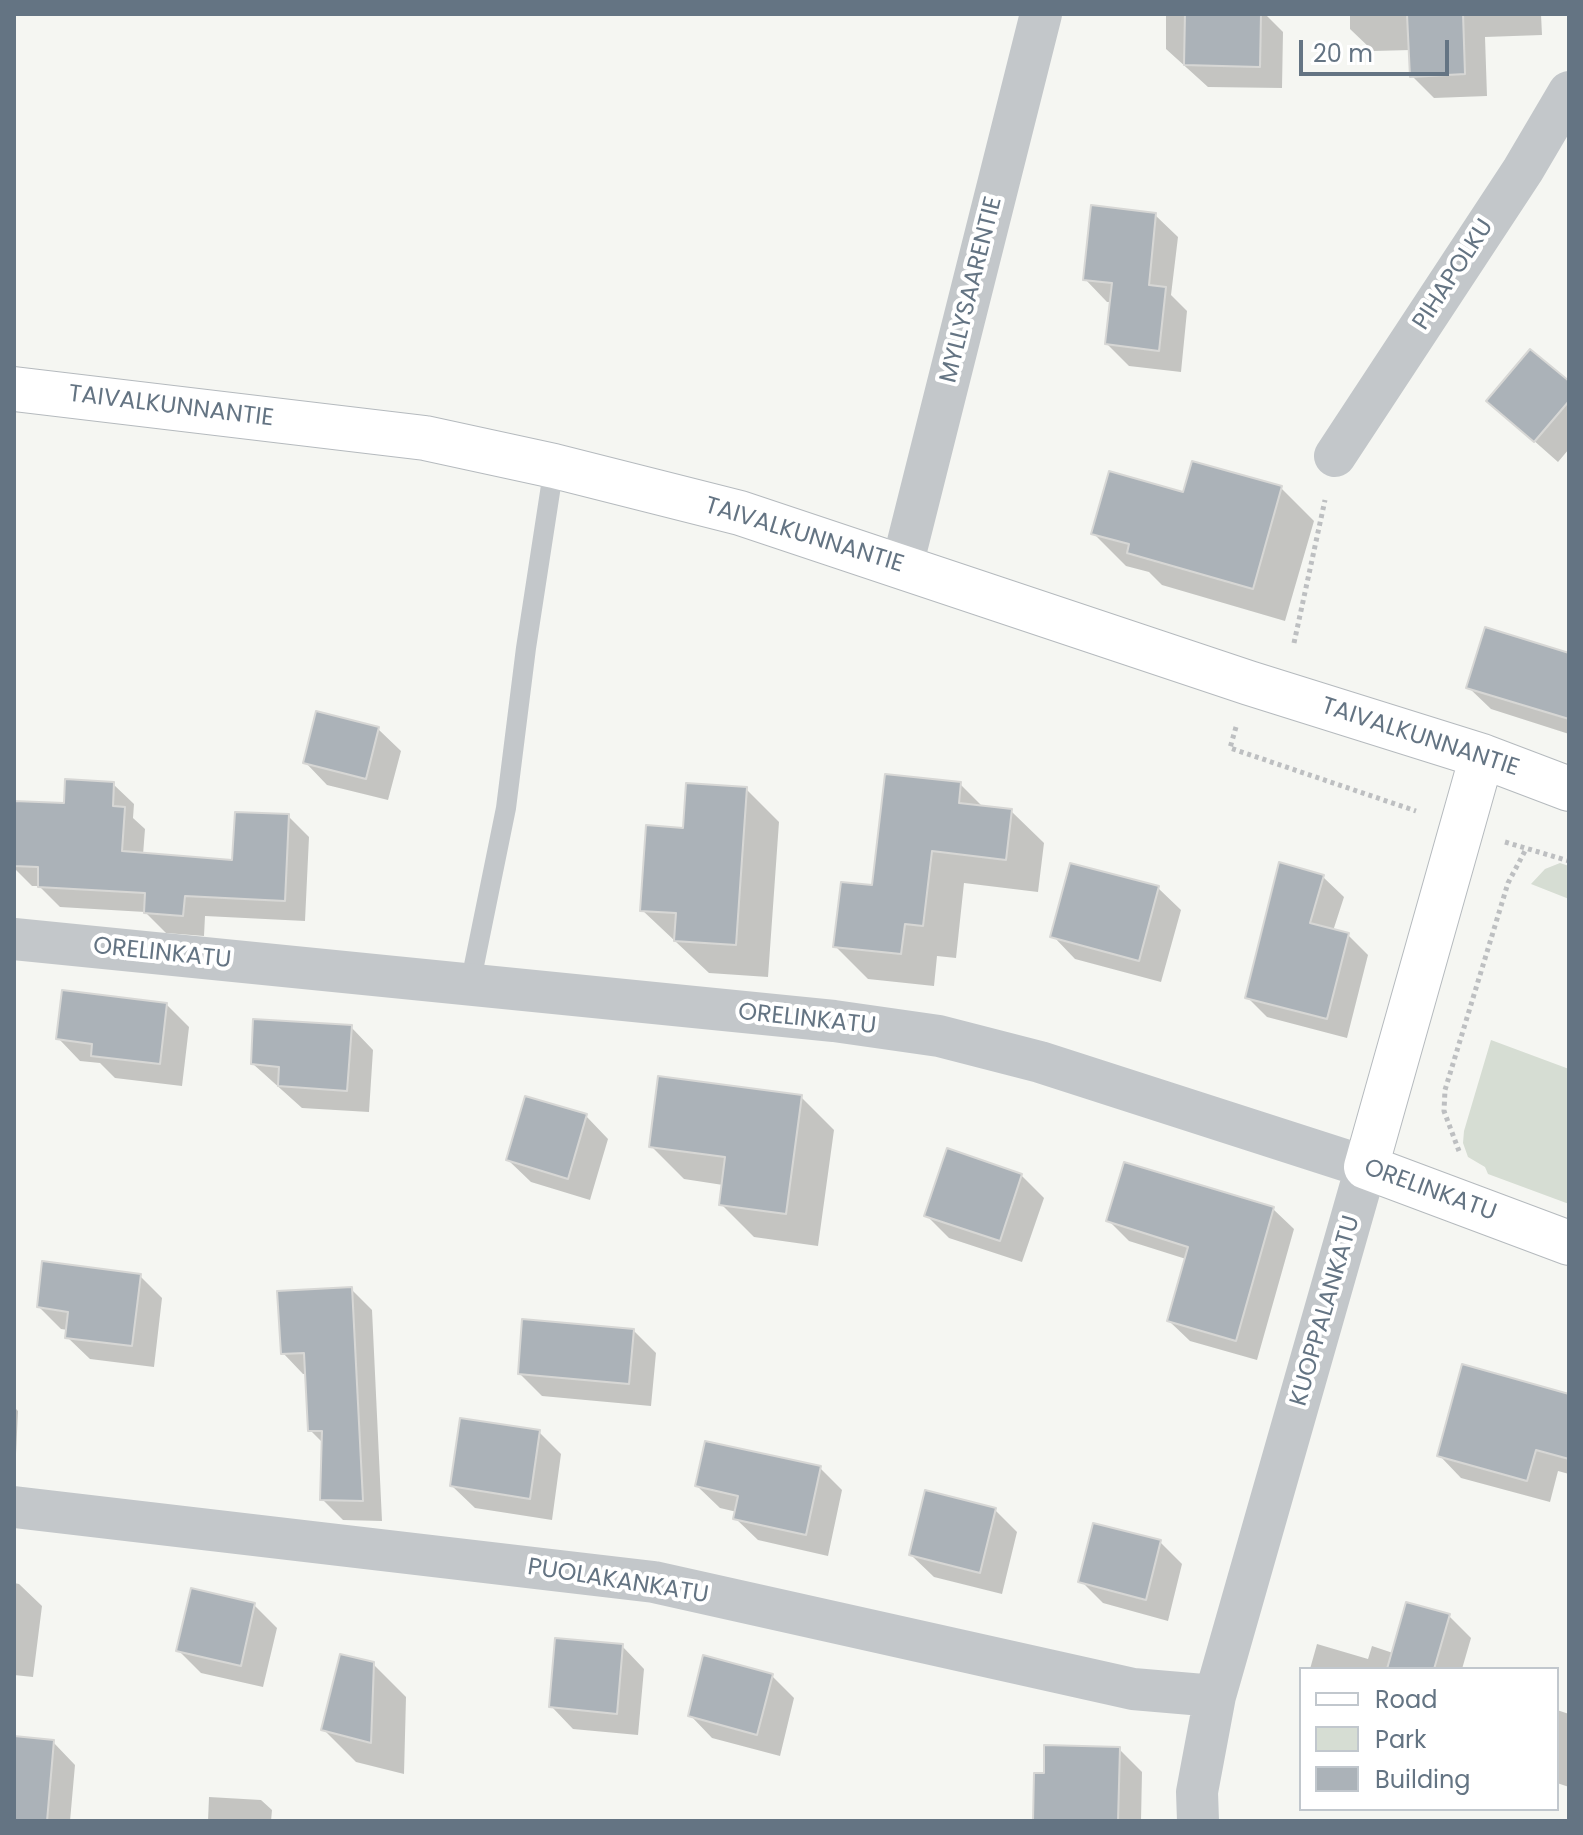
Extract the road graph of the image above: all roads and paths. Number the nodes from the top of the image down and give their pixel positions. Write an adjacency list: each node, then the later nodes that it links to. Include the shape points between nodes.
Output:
1 (1041, 14): 6 (street, MYLLYSAARENTIE)
2 (1569, 92): 4 (street, PIHAPOLKU)
3 (14, 389): 5 (street, TAIVALKUNNANTIE, via 425,438)
4 (1335, 456): 7 (path)
5 (554, 466): 6 (street, TAIVALKUNNANTIE, via 740,513); 15 (lane, via 506,808)
6 (902, 566): 9 (street, TAIVALKUNNANTIE)
7 (1294, 643)
8 (1230, 748): 11 (path)
9 (1482, 756): 10 (street, TAIVALKUNNANTIE); 11 (street, KUOPPALANKATU)
10 (1569, 789)
11 (1462, 827): 12 (path); 17 (street, KUOPPALANKATU)
12 (1526, 849): 13 (path); 16 (path, via 1508,883 1445,1090 1444,1111)
13 (1569, 861)
14 (14, 939): 15 (street, ORELINKATU)
15 (470, 985): 17 (street, ORELINKATU, via 939,1036 1040,1062)
16 (1462, 1155)
17 (1366, 1167): 18 (street, ORELINKATU); 20 (street, KUOPPALANKATU)
18 (1569, 1243)
19 (14, 1507): 20 (street, PUOLAKANKATU, via 654,1582 1133,1689)
20 (1215, 1696): 21 (street, KUOPPALANKATU, via 1197,1792)
21 (1198, 1821)

